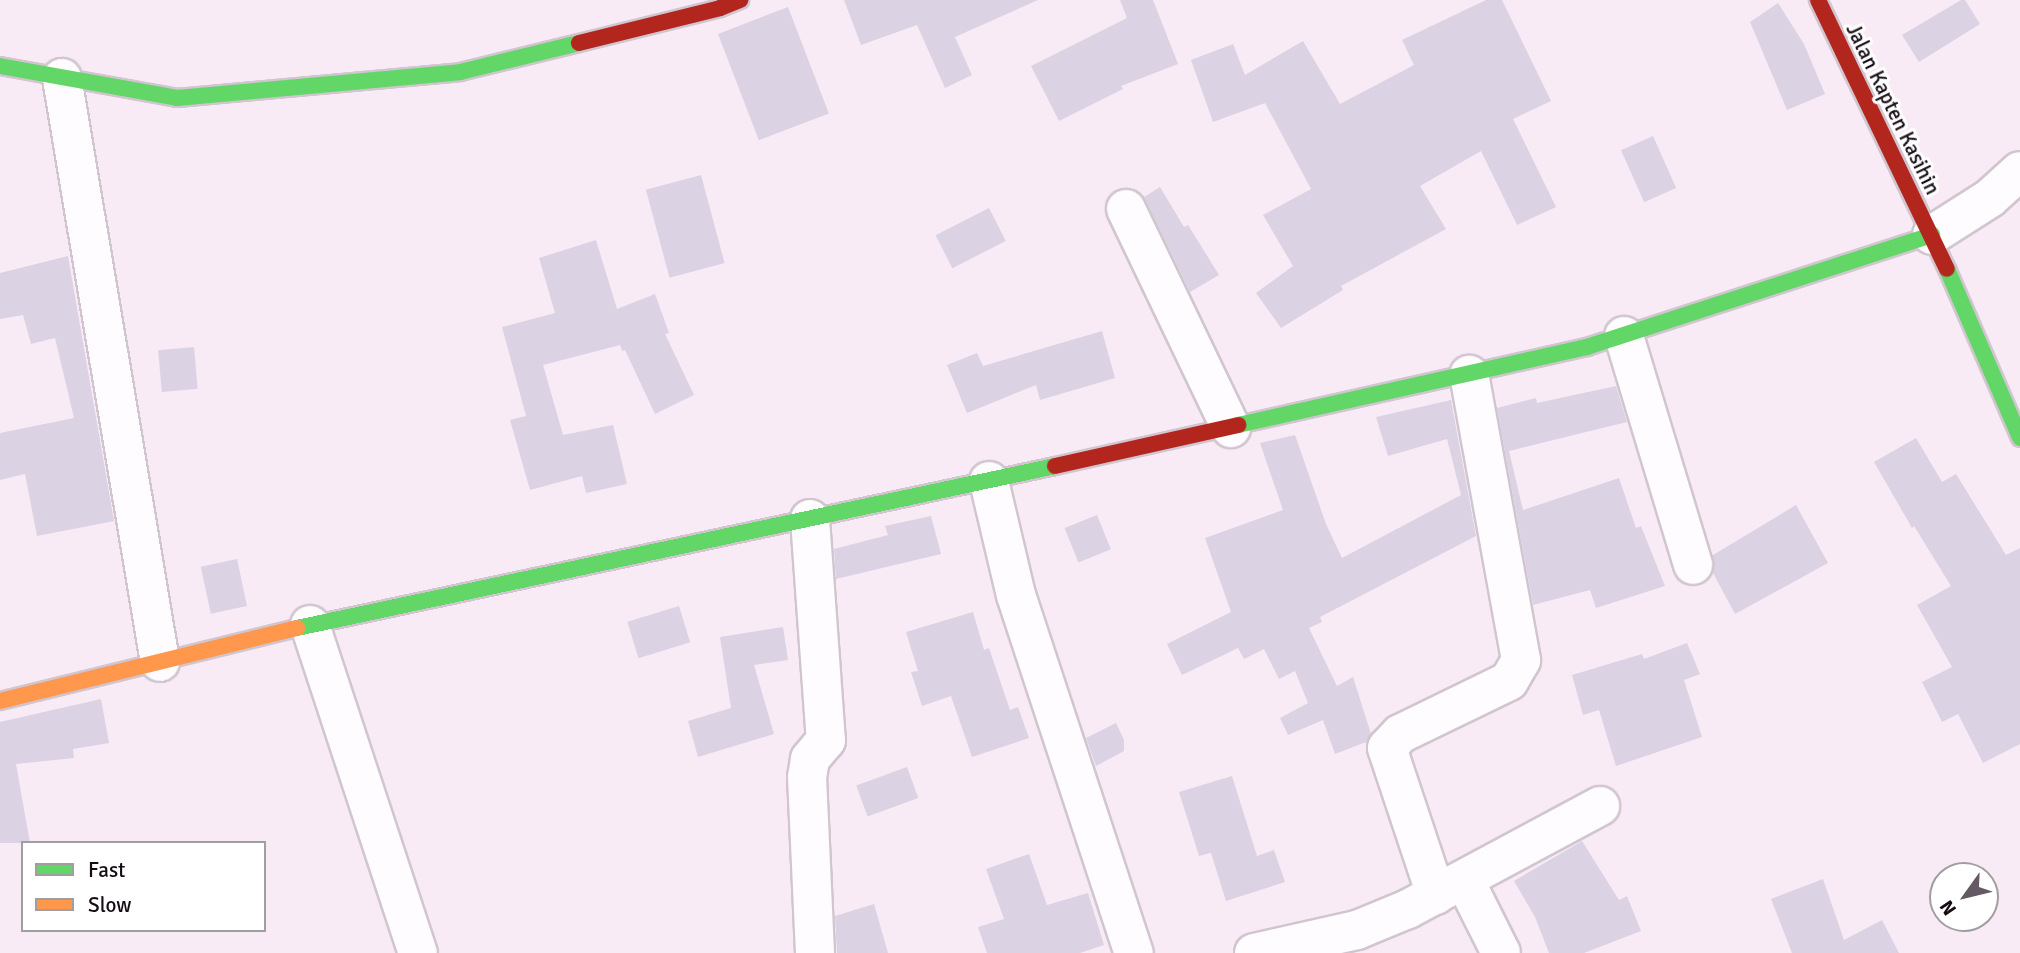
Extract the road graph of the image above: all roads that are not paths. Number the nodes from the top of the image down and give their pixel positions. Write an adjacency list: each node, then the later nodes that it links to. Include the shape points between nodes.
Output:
1 (740, 0): 4 (street, via 460,72 177,98)
2 (1818, 0): 7 (street, Jalan Kapten Kasihin)
3 (0, 66): 4 (street)
4 (62, 78): 16 (street)
5 (2020, 170): 7 (street, via 1990,198)
6 (1126, 209): 10 (street)
7 (1932, 235): 8 (street); 11 (street, Jalan Kapten Kasihin)
8 (1624, 336): 9 (street); 14 (street)
9 (1469, 375): 10 (street); 19 (street, via 1521,660 1508,681 1400,734 1387,748)
10 (1231, 428): 12 (street)
11 (2020, 438)
12 (989, 481): 13 (street); 22 (street, via 1017,595)
13 (810, 519): 15 (street); 21 (street, via 826,740 810,759 807,777)
14 (1693, 565)
15 (310, 625): 16 (street); 20 (street)
16 (160, 662): 17 (street)
17 (0, 701)
18 (1600, 806): 19 (street)
19 (1451, 888): 23 (street, via 1357,930); 24 (street)
20 (418, 953)
21 (815, 953)
22 (1133, 953)
23 (1254, 953)
24 (1501, 953)

